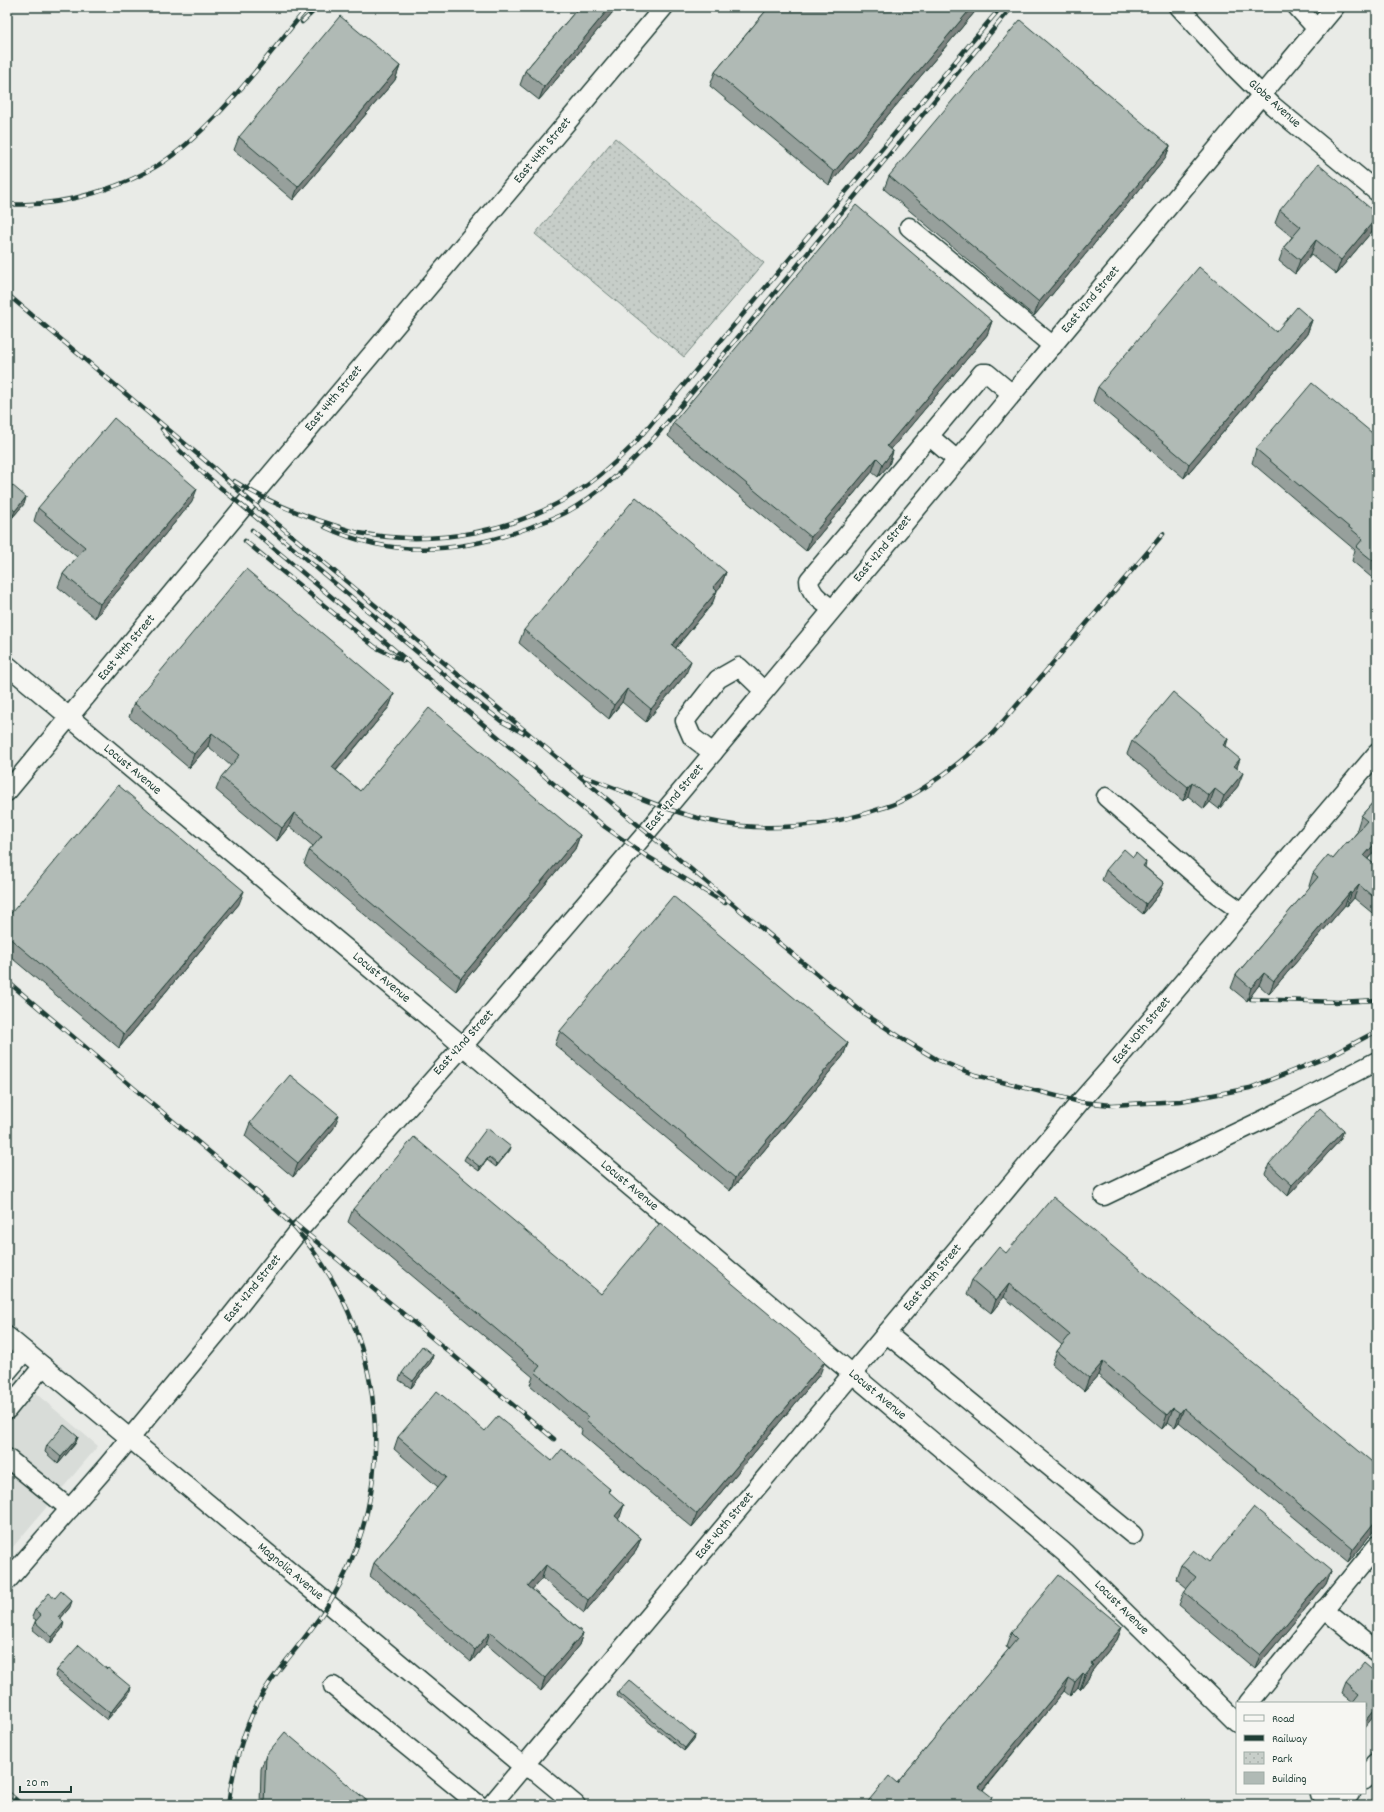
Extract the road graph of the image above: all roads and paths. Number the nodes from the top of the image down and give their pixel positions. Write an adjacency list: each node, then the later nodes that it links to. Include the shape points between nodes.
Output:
1 (664, 7): 16 (street, East 44th Street)
2 (1179, 7): 6 (street, Globe Avenue)
3 (1297, 7): 5 (street)
4 (1336, 7): 5 (street, East 42nd Street)
5 (1317, 29): 6 (street, East 42nd Street)
6 (1262, 95): 7 (street, Globe Avenue); 9 (street, East 42nd Street)
7 (1377, 192)
8 (909, 227): 9 (street)
9 (1053, 346): 10 (street, East 42nd Street)
10 (1012, 394): 11 (street, via 987,373 982,373); 12 (street, East 42nd Street)
11 (924, 443): 12 (street); 13 (street, via 809,580 809,588)
12 (957, 460): 13 (street, East 42nd Street)
13 (832, 609): 15 (street, East 42nd Street)
14 (7, 666): 16 (street, Locust Avenue)
15 (764, 691): 17 (street, East 42nd Street); 17 (street, via 739,667 718,679 685,721 692,737)
16 (69, 718): 19 (street, East 44th Street); 22 (street, Locust Avenue)
17 (713, 752): 22 (street, East 42nd Street)
18 (1377, 753): 21 (street, East 40th Street)
19 (7, 792)
20 (1106, 797): 21 (street, via 1218,895)
21 (1242, 912): 25 (street, East 40th Street)
22 (463, 1046): 30 (street, Locust Avenue); 32 (street, East 42nd Street, via 301,1228)
23 (1377, 1061): 24 (street, via 1271,1116)
24 (1104, 1196)
25 (886, 1333): 30 (street, East 40th Street); 35 (street)
26 (7, 1336): 27 (street, Magnolia Avenue)
27 (25, 1350): 28 (street, Magnolia Avenue); 29 (street)
28 (44, 1366): 31 (street); 32 (street, Magnolia Avenue)
29 (7, 1372)
30 (852, 1373): 42 (street, Locust Avenue, via 1065,1553); 44 (street, East 40th Street)
31 (7, 1410)
32 (130, 1438): 34 (street, East 42nd Street); 44 (street, Magnolia Avenue)
33 (7, 1458): 34 (street)
34 (70, 1509): 37 (street, East 42nd Street)
35 (1133, 1535)
36 (1377, 1546): 38 (street)
37 (7, 1581)
38 (1324, 1610): 39 (street); 41 (street)
39 (1377, 1652)
40 (333, 1686): 48 (street)
41 (1249, 1702)
42 (1236, 1720)
43 (1377, 1763): 45 (street)
44 (524, 1767): 49 (street, East 40th Street); 50 (street, Magnolia Avenue, via 536,1772)
45 (1366, 1776)
46 (1322, 1794): 51 (street)
47 (1349, 1794): 52 (street)
48 (479, 1805)
49 (491, 1805)
50 (576, 1805)
51 (1336, 1805)
52 (1339, 1805)

